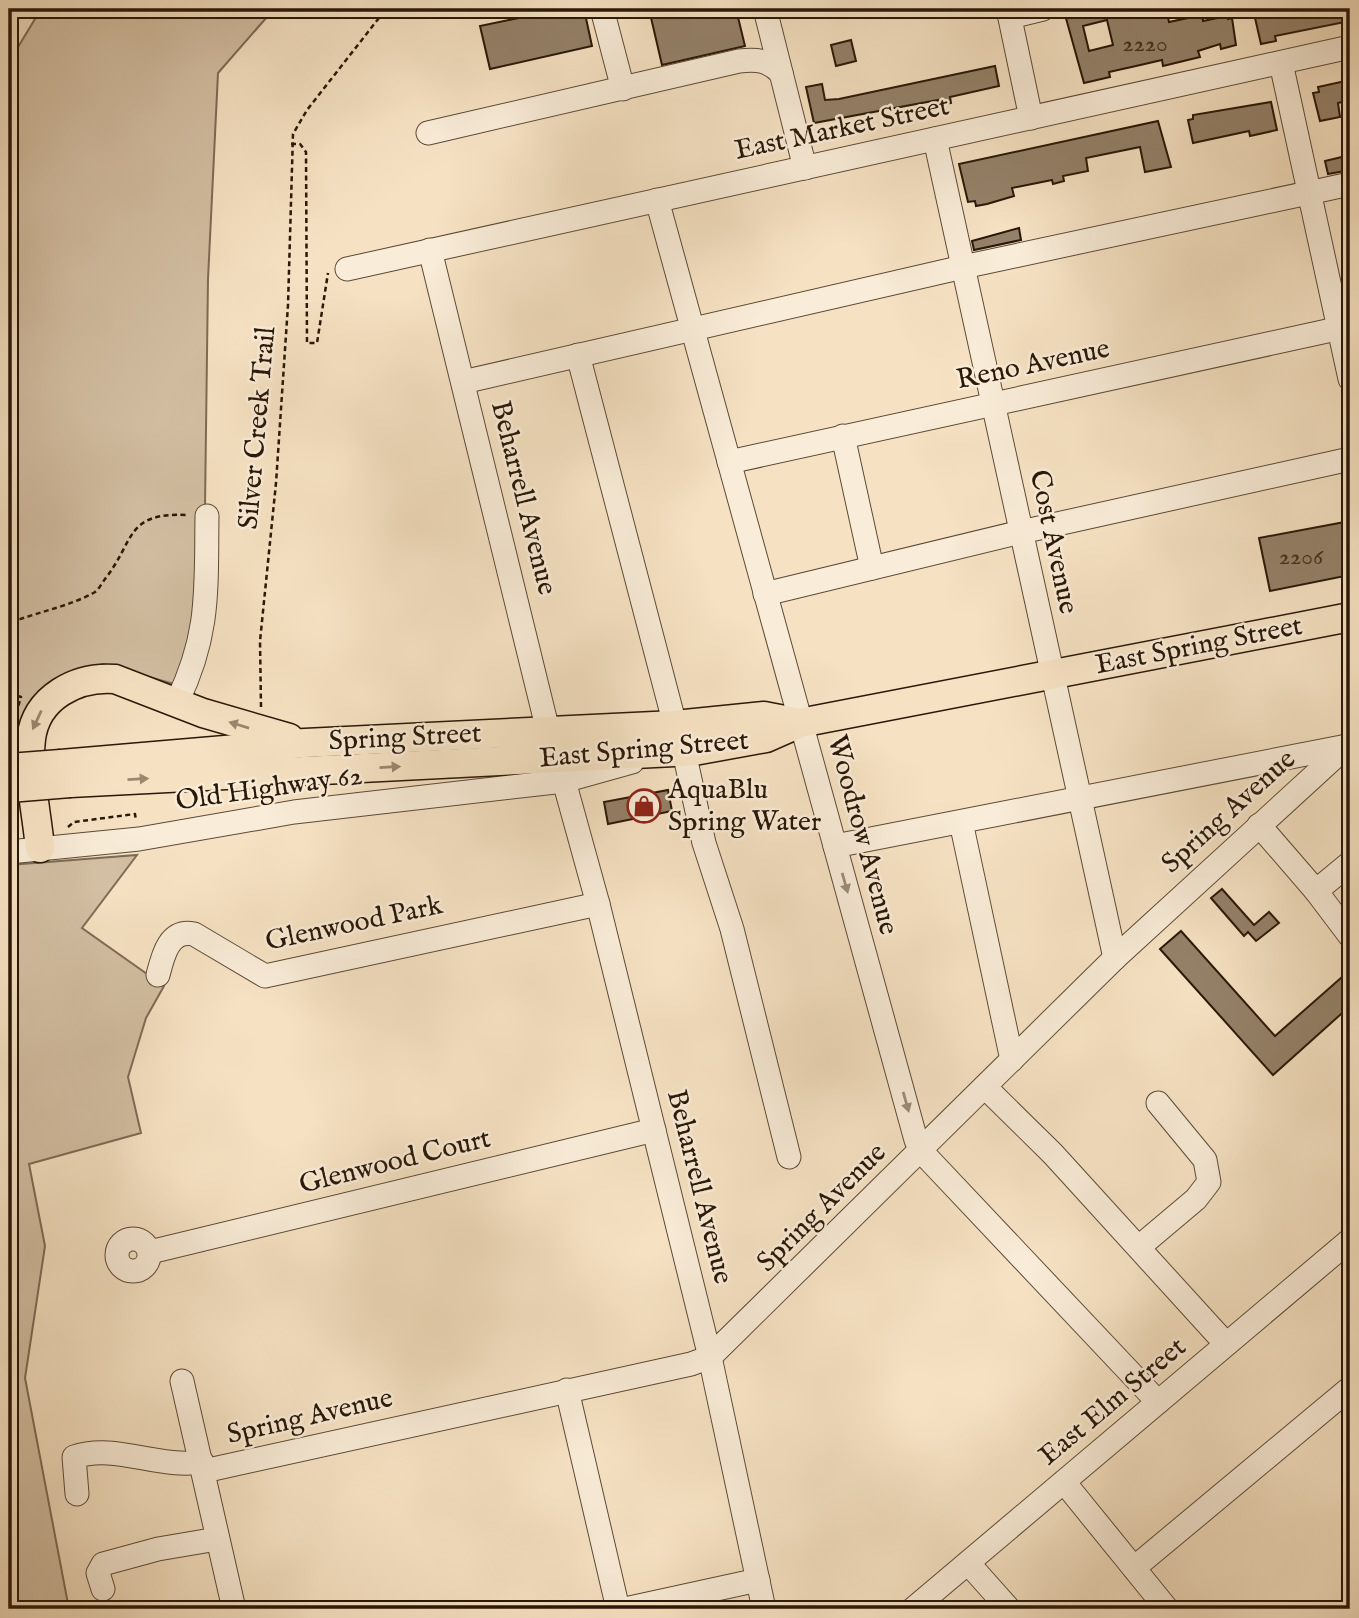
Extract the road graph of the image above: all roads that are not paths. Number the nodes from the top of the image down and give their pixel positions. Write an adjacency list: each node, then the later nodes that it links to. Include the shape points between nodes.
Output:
1 (602, 9): 8 (street)
2 (765, 9): 7 (street)
3 (1043, 9): 4 (street)
4 (1009, 13): 9 (street)
5 (1350, 47): 6 (street, East Market Street)
6 (1281, 63): 9 (street, East Market Street); 14 (street)
7 (781, 73): 8 (street, via 772,64 751,60); 12 (street)
8 (623, 89): 10 (street)
9 (1031, 118): 11 (street, East Market Street)
10 (428, 133)
11 (935, 139): 12 (street, East Market Street); 18 (street, Cost Avenue)
12 (805, 168): 15 (street, East Market Street)
13 (1350, 184): 14 (street)
14 (1310, 193): 18 (street); 19 (street)
15 (657, 200): 16 (street, East Market Street); 20 (street, Woodrow Avenue)
16 (430, 250): 17 (street, East Market Street); 23 (street, Beharrell Avenue)
17 (337, 265)
18 (963, 267): 20 (street); 24 (street, Cost Avenue)
19 (1345, 327): 22 (street); 24 (street, Reno Avenue)
20 (692, 328): 21 (street); 27 (street, Woodrow Avenue)
21 (578, 355): 23 (street); 36 (street)
22 (1350, 379)
23 (463, 382): 37 (street, Beharrell Avenue)
24 (993, 404): 25 (street, Reno Avenue); 29 (street, Cost Avenue)
25 (843, 436): 27 (street, Reno Avenue); 30 (street)
26 (1350, 460): 29 (street)
27 (729, 462): 31 (street, Woodrow Avenue)
28 (207, 516): 34 (street, via 205,617 197,659)
29 (1021, 532): 30 (street); 33 (street, Cost Avenue)
30 (872, 568): 31 (street)
31 (765, 594): 35 (street, Woodrow Avenue)
32 (1350, 617): 33 (main road, East Spring Street)
33 (1052, 675): 35 (main road, East Spring Street); 45 (street, Cost Avenue)
34 (177, 702): 38 (main road, one-way to 34); 48 (main road, one-way to 48, via 129,683 101,678 72,684 49,701 30,739)
35 (800, 723): 36 (main road, Spring Street, via 764,716); 40 (main road, East Spring Street, via 766,738); 49 (street, Woodrow Avenue)
36 (675, 726): 37 (main road, Spring Street)
37 (550, 731): 38 (main road, Spring Street); 42 (street, Beharrell Avenue)
38 (305, 743): 43 (main road, Spring Street)
39 (1349, 745): 45 (street); 47 (street, Spring Avenue)
40 (671, 753): 42 (main road, East Spring Street); 62 (street, via 732,929)
41 (9, 768): 43 (main road, Spring Street, bridge)
42 (559, 770): 43 (main road, East Spring Street, one-way to 42); 48 (street, Old Highway 62, via 139,839); 53 (street, Beharrell Avenue)
43 (66, 774): 44 (main road, East Spring Street, bridge)
44 (9, 788)
45 (1079, 799): 46 (street); 55 (street, Cost Avenue)
46 (961, 822): 49 (street); 57 (street)
47 (1259, 825): 52 (street); 55 (street, Spring Avenue)
48 (49, 838): 50 (street, Old Highway 62)
49 (835, 846): 61 (street, Woodrow Avenue, one-way to 61)
50 (9, 852)
51 (1350, 863): 52 (street)
52 (1316, 891): 54 (street)
53 (598, 904): 56 (street, Glenwood Park, via 265,976 185,932 167,946); 60 (street, Beharrell Avenue)
54 (1350, 936)
55 (1115, 958): 57 (street, Spring Avenue)
56 (158, 975)
57 (1012, 1060): 58 (street, Spring Avenue)
58 (985, 1087): 61 (street, Spring Avenue); 64 (street)
59 (1158, 1103): 64 (street, via 1205,1160 1209,1182 1196,1199)
60 (654, 1130): 65 (street, Glenwood Court); 67 (street, Beharrell Avenue)
61 (921, 1151): 67 (street, Spring Avenue); 71 (street, Woodrow Avenue)
62 (789, 1157)
63 (1350, 1240): 66 (street, East Elm Street)
64 (1139, 1247): 66 (street)
65 (149, 1252)
66 (1226, 1345): 71 (street, East Elm Street)
67 (710, 1357): 70 (street, Spring Avenue); 78 (street, Beharrell Avenue)
68 (182, 1381): 72 (street)
69 (1350, 1388): 77 (street)
70 (567, 1390): 72 (street, Spring Avenue); 81 (street)
71 (1158, 1402): 73 (street, East Elm Street)
72 (203, 1467): 74 (street, Spring Avenue, via 86,1453 74,1457); 75 (street)
73 (1064, 1482): 76 (street, East Elm Street); 77 (street)
74 (77, 1494)
75 (217, 1539): 79 (street, via 103,1564 99,1573); 80 (street)
76 (968, 1563): 84 (street, East Elm Street); 85 (street)
77 (1134, 1568): 86 (street)
78 (758, 1580): 82 (street); 83 (street, Beharrell Avenue)
79 (103, 1589)
80 (234, 1609)
81 (618, 1609)
82 (625, 1609)
83 (764, 1609)
84 (913, 1609)
85 (1009, 1609)
86 (1167, 1609)

